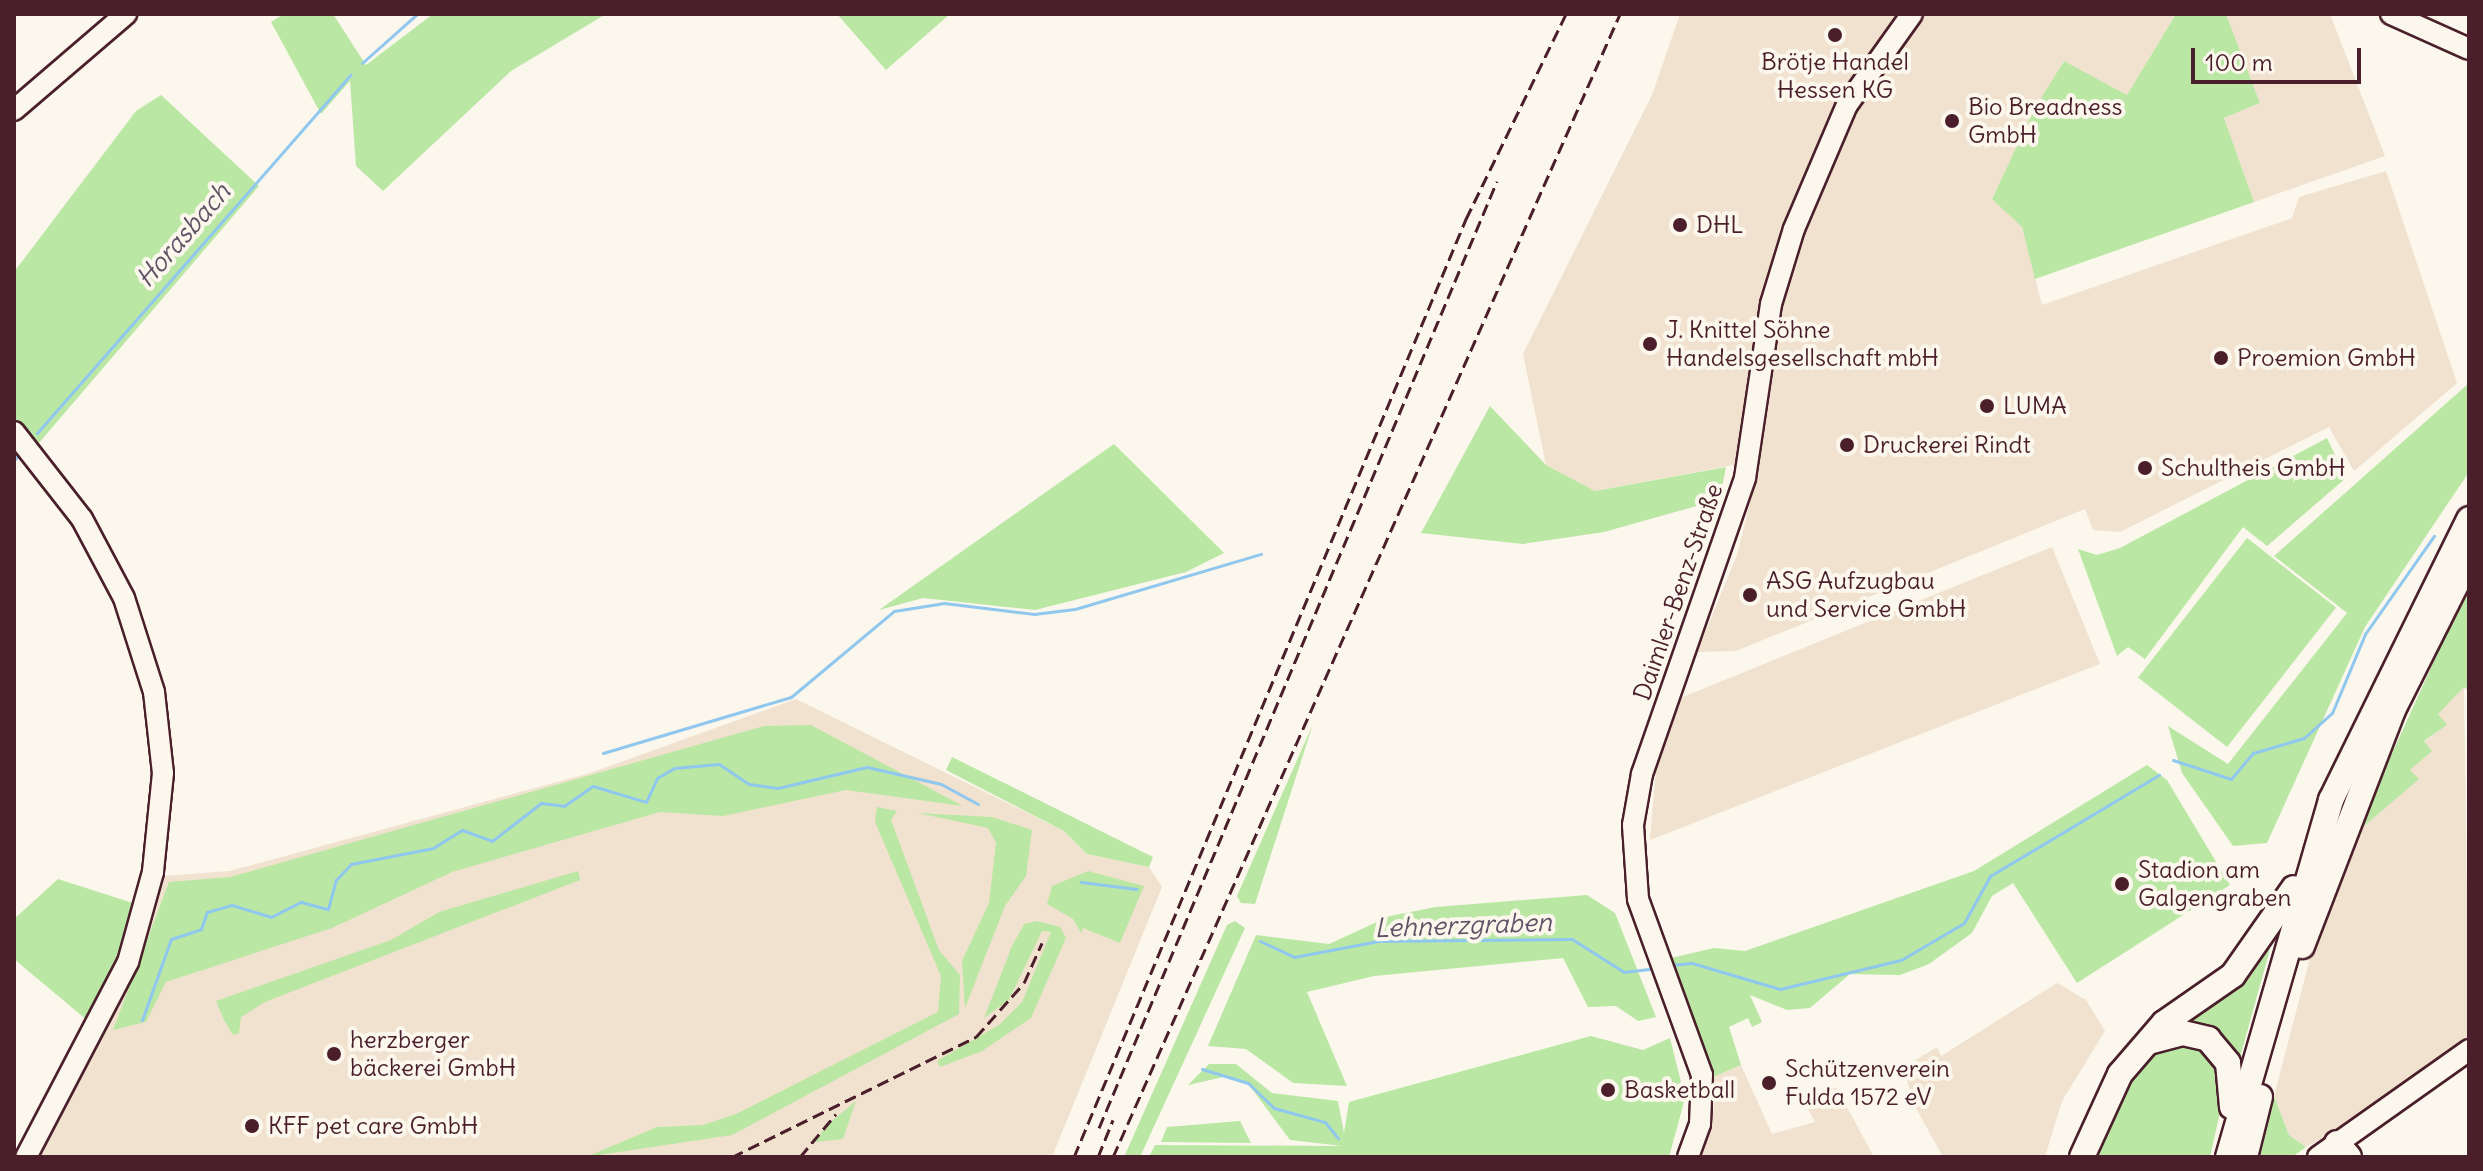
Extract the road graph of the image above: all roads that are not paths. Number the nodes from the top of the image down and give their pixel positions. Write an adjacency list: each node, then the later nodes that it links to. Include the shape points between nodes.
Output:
1 (126, 14): 5 (street)
2 (1912, 14): 15 (street, Daimler-Benz-Straße, via 1847,105 1798,216 1771,304 1745,478 1642,774 1635,870 1654,958 1702,1075 1700,1124)
3 (2391, 14): 4 (street)
4 (2469, 49)
5 (14, 110)
6 (14, 432): 14 (street, via 82,519 124,598 151,677 163,773 153,872 128,962)
7 (2469, 519): 8 (highway)
8 (2462, 553): 9 (highway, via 2391,667); 12 (highway, via 2348,816)
9 (2312, 857): 10 (highway, via 2233,975); 12 (highway)
10 (2149, 1042): 12 (highway, via 2195,1034 2220,1050 2230,1072); 16 (highway, via 2109,1091)
11 (2469, 1050): 13 (street)
12 (2235, 1150)
13 (2335, 1153)
14 (26, 1157)
15 (1688, 1157)
16 (2082, 1157)

